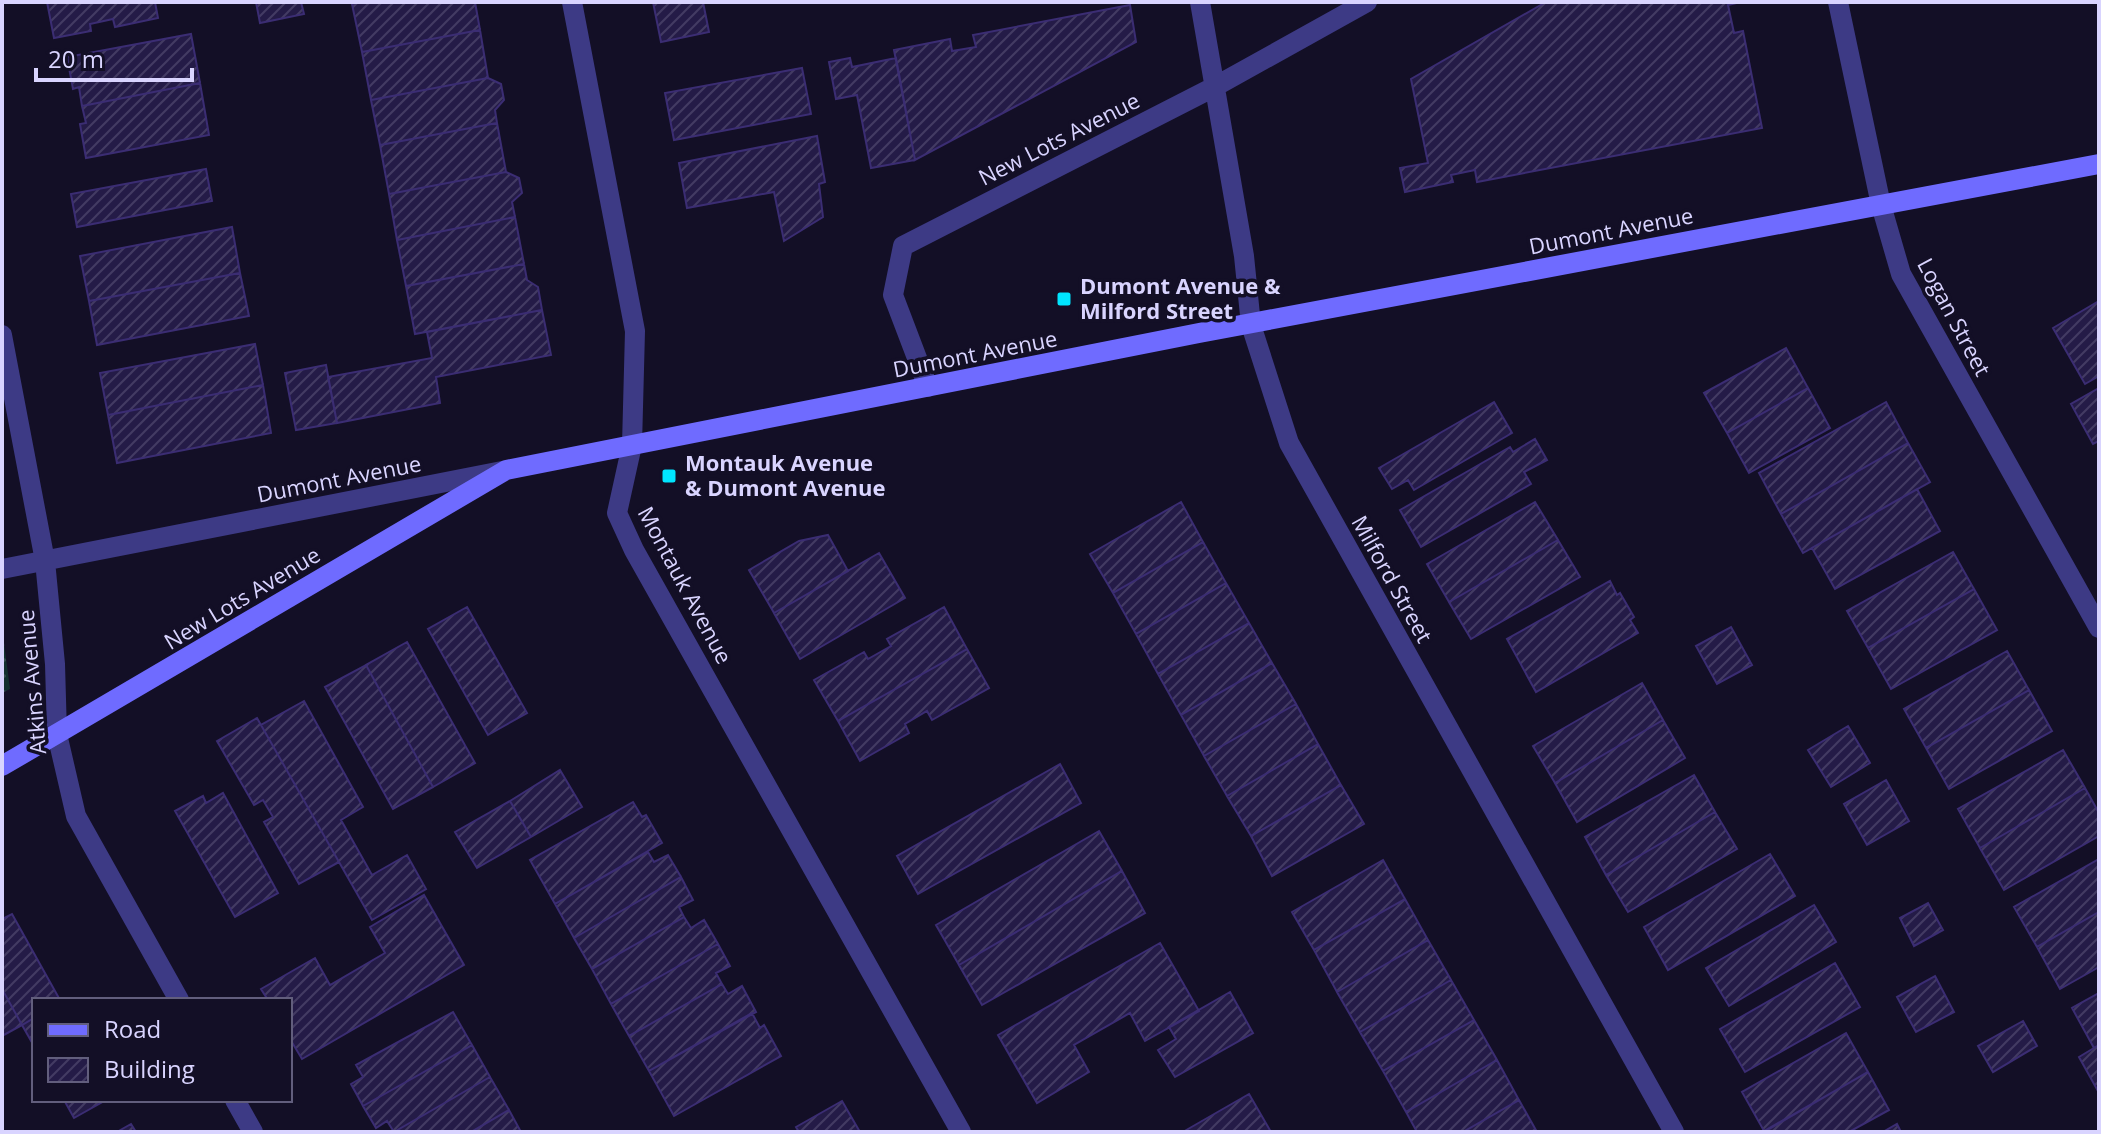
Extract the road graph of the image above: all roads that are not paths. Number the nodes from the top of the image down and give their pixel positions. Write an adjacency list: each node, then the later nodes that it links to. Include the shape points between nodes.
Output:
1 (572, 2): 11 (street, Montauk Avenue, via 635,331)
2 (1200, 2): 5 (street, Milford Street)
3 (1367, 2): 5 (street, New Lots Avenue)
4 (1838, 2): 7 (street, Logan Street)
5 (1216, 86): 8 (street, Milford Street); 10 (street, New Lots Avenue, via 903,246 893,295)
6 (2099, 164): 7 (street, Dumont Avenue)
7 (1881, 205): 8 (street, Dumont Avenue); 15 (street, Logan Street, via 1901,274)
8 (1251, 325): 10 (street, Dumont Avenue); 22 (street, Milford Street, via 1289,443)
9 (2, 335): 13 (street, Atkins Avenue)
10 (928, 387): 11 (street, Dumont Avenue)
11 (632, 445): 12 (street, Dumont Avenue); 21 (street, Montauk Avenue, via 617,513 634,550)
12 (506, 470): 13 (street, Dumont Avenue); 16 (street, New Lots Avenue)
13 (45, 561): 14 (street, Dumont Avenue); 16 (street, Atkins Avenue)
14 (2, 569)
15 (2099, 628)
16 (57, 734): 17 (street, New Lots Avenue); 18 (street, Atkins Avenue, via 76,816)
17 (2, 766)
18 (178, 998)
19 (236, 1102): 20 (street)
20 (253, 1132)
21 (961, 1132)
22 (1674, 1132)

